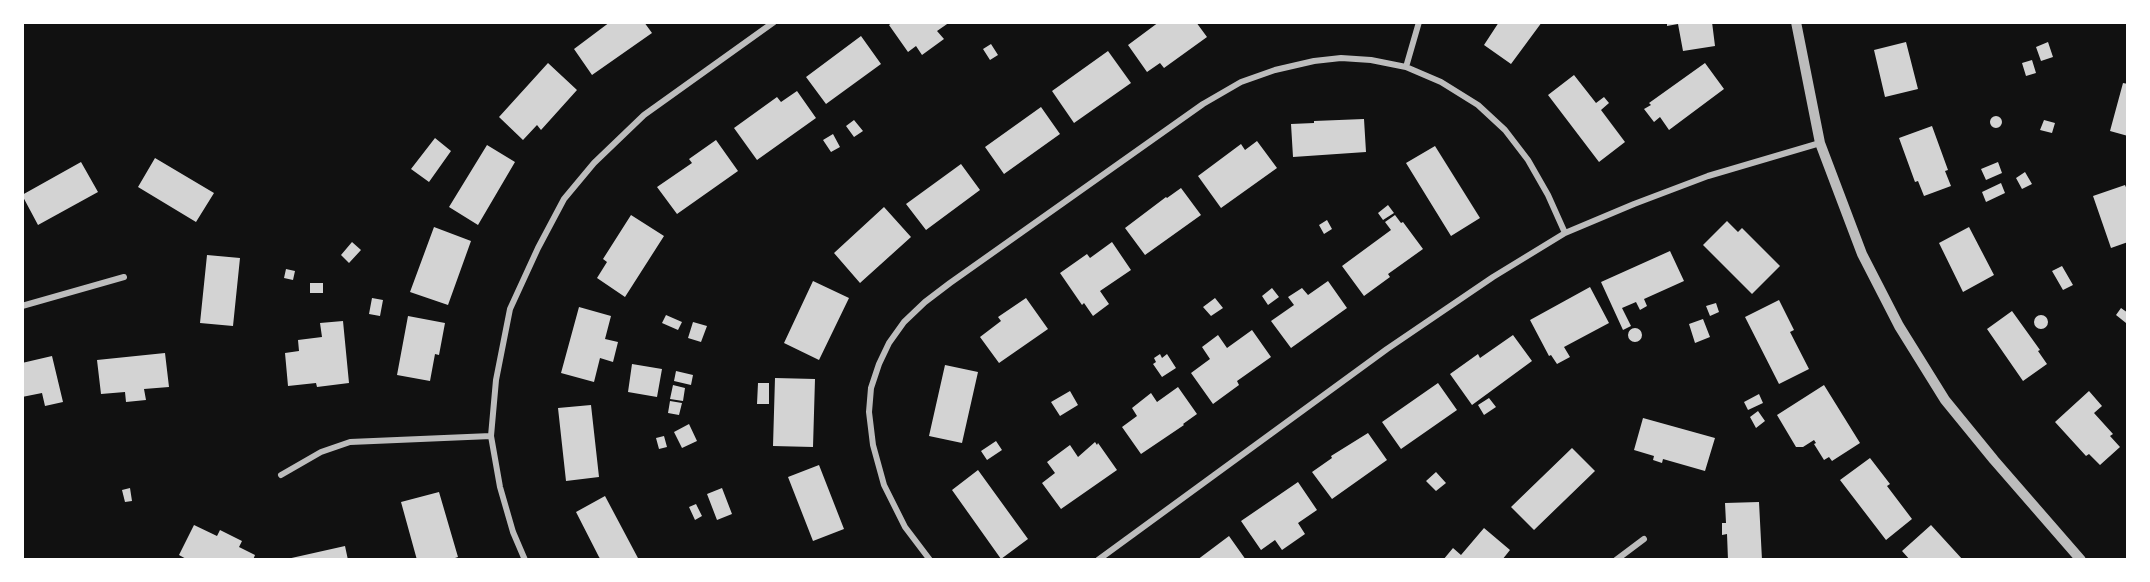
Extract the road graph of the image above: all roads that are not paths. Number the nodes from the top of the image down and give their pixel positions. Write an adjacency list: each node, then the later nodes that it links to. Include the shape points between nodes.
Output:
1 (774, 22): 9 (street, via 644,116 594,163 564,199 510,309 496,380)
2 (1419, 22): 4 (street)
3 (1796, 22): 5 (street)
4 (1406, 67): 6 (street, via 1441,82 1478,105 1505,130 1528,160); 13 (street, via 1341,58 1275,70 1241,82 1203,104 950,283 904,322 889,343 871,388 873,445 884,485 905,527)
5 (1820, 143): 6 (street, via 1708,176); 16 (street, via 1862,254 1899,326 1945,400)
6 (1566, 233): 14 (street, via 1387,349)
7 (124, 277): 8 (street)
8 (22, 306)
9 (491, 436): 10 (street, via 350,442 321,452); 12 (street, via 503,498)
10 (281, 475)
11 (1644, 539): 15 (street)
12 (525, 560)
13 (930, 560)
14 (1098, 560)
15 (1616, 560)
16 (2081, 560)

